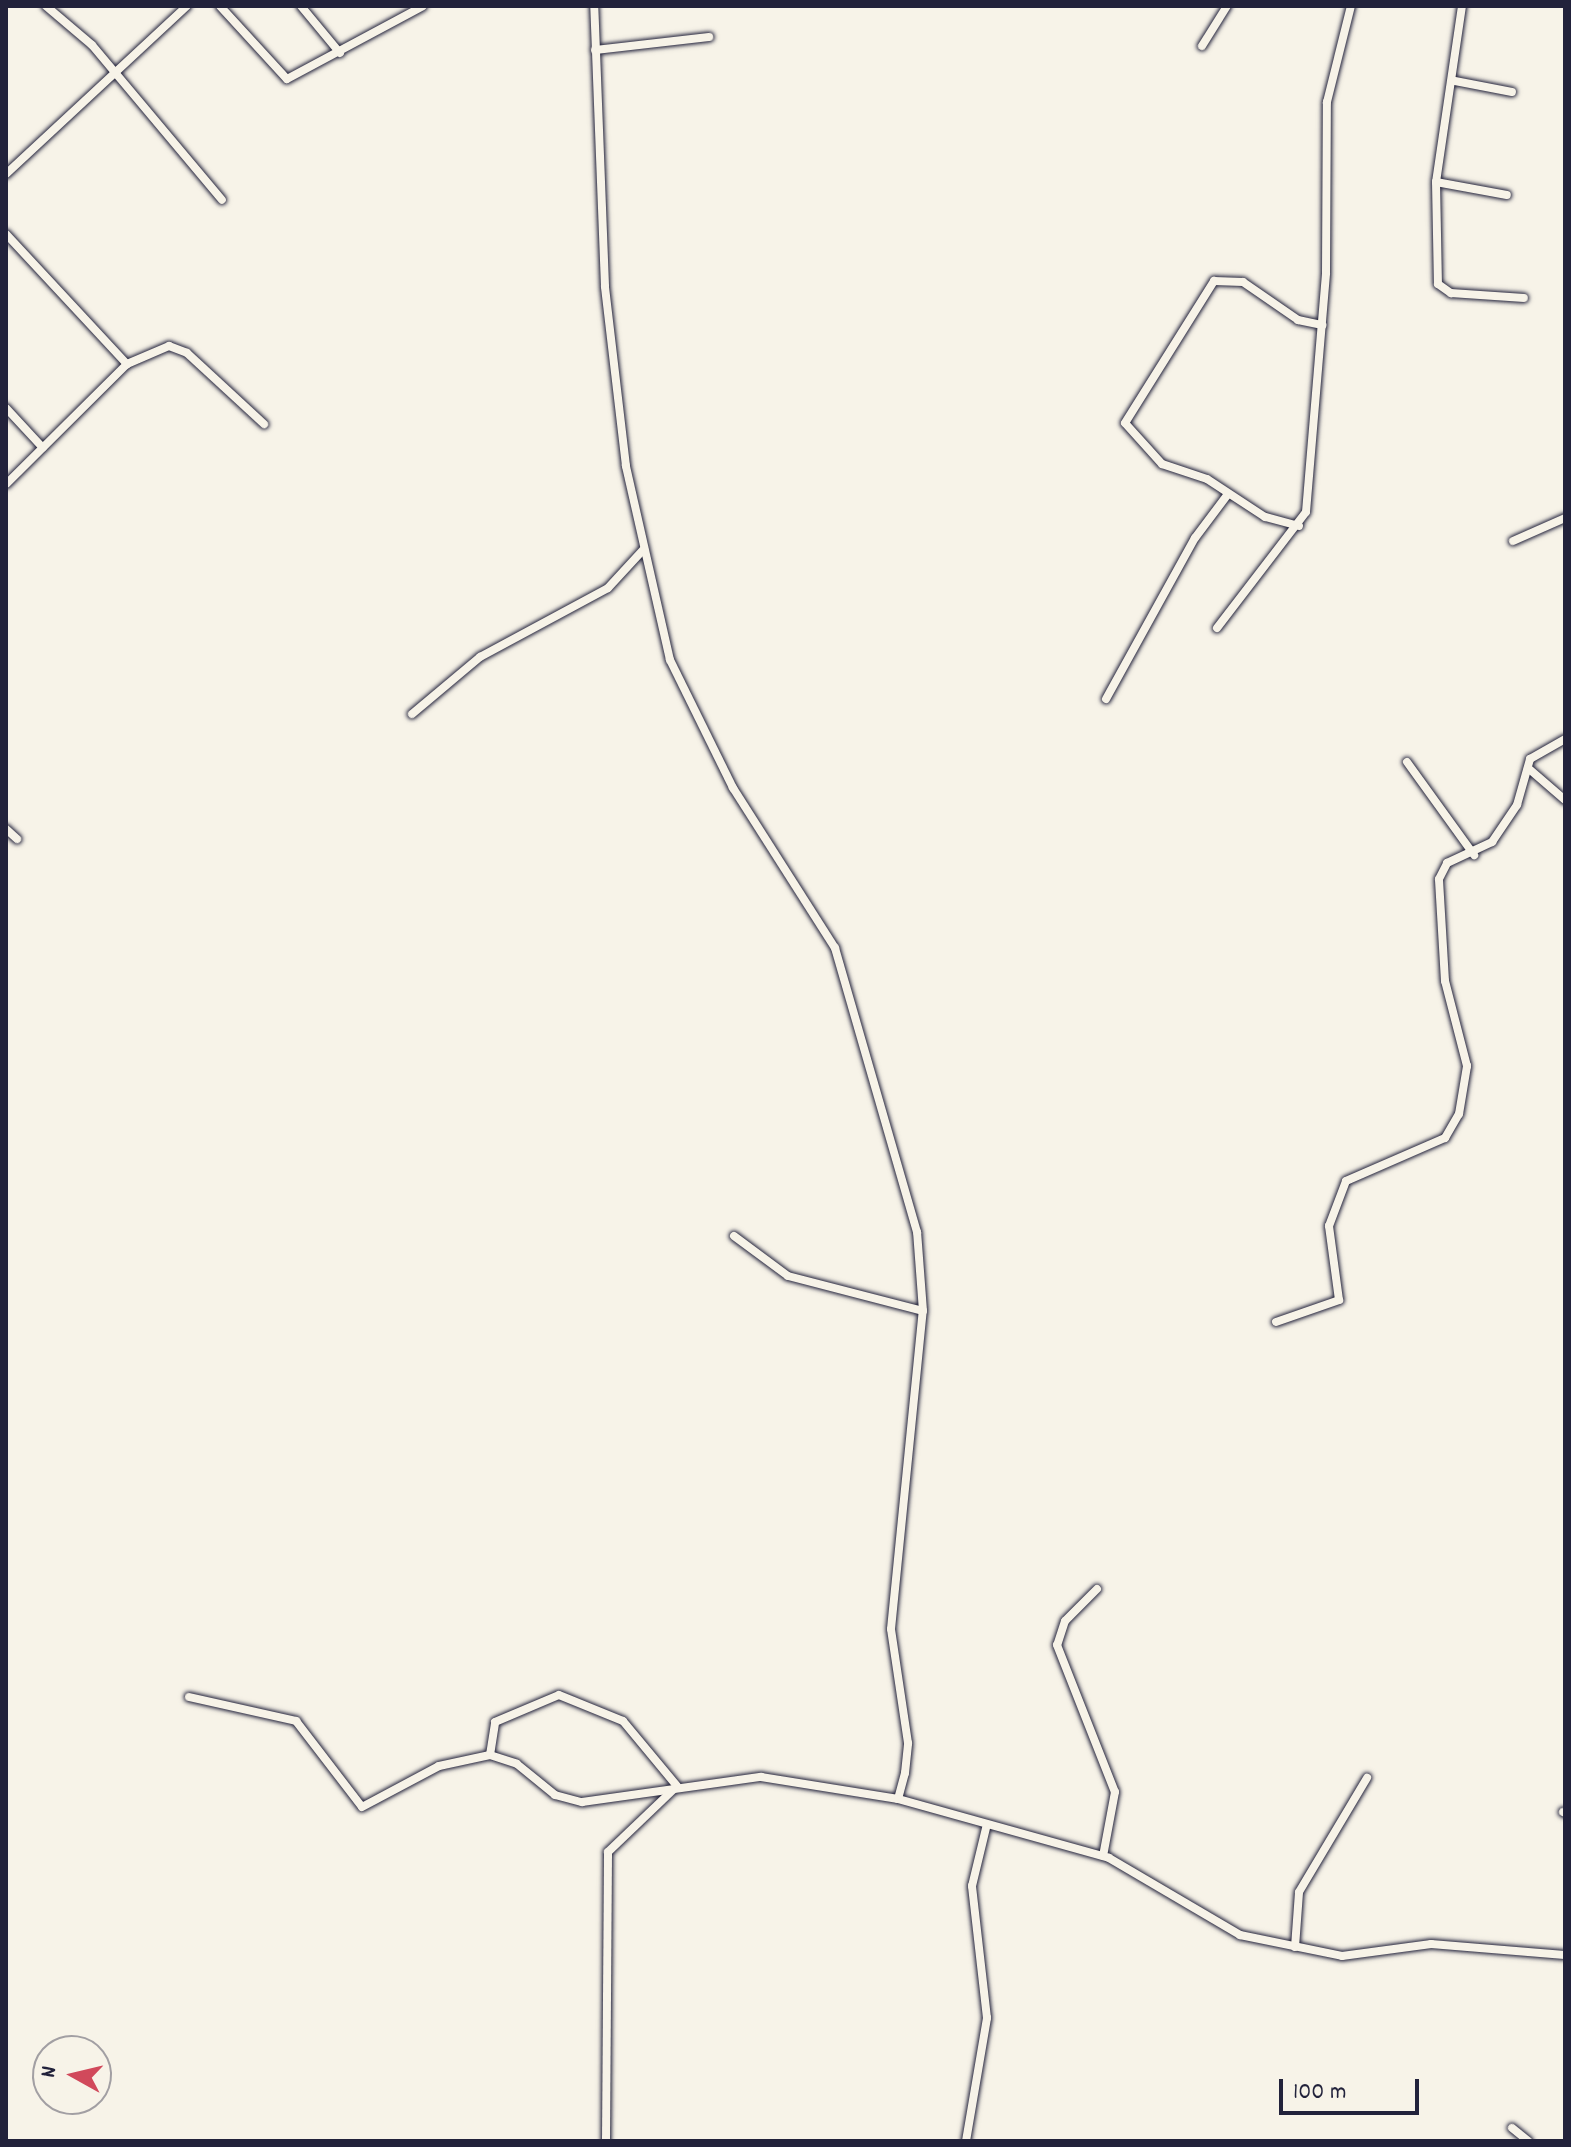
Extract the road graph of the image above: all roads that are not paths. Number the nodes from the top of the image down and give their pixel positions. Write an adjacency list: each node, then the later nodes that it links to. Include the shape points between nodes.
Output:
1 (46, 6): 14 (street)
2 (187, 6): 14 (street)
3 (220, 6): 13 (street, via 281,78)
4 (301, 6): 13 (street)
5 (423, 6): 13 (street)
6 (594, 6): 12 (street)
7 (1227, 6): 11 (street)
8 (1351, 6): 23 (street, via 1327,102)
9 (1462, 6): 15 (street)
10 (709, 37): 12 (street)
11 (1202, 46)
12 (595, 50): 33 (street, via 605,286 626,466)
13 (340, 53)
14 (112, 70): 17 (street); 20 (street)
15 (1455, 81): 16 (street); 18 (street)
16 (1512, 92)
17 (6, 174)
18 (1436, 182): 19 (street); 22 (street, via 1438,284 1451,293)
19 (1507, 195)
20 (222, 200)
21 (6, 234): 24 (street)
22 (1524, 298)
23 (1322, 325): 29 (street, via 1298,320 1243,282 1214,281 1127,418 1126,429 1154,459); 31 (street, via 1316,453)
24 (127, 364): 26 (street, via 169,346 187,353); 27 (street)
25 (6, 408): 27 (street)
26 (264, 424)
27 (43, 448): 28 (street)
28 (6, 484)
29 (1228, 494): 31 (street, via 1265,517); 35 (street, via 1189,549)
30 (1565, 518): 32 (street)
31 (1299, 526): 34 (street)
32 (1513, 541)
33 (644, 549): 36 (street, via 608,588 480,657); 45 (street, via 688,706 835,948 905,1179)
34 (1217, 628)
35 (1106, 699)
36 (412, 714)
37 (1565, 739): 39 (street, via 1540,750)
38 (1407, 762): 43 (street)
39 (1528, 768): 40 (street); 43 (street, via 1508,820)
40 (1565, 800)
41 (6, 829): 42 (street)
42 (17, 839)
43 (1474, 855): 46 (street, via 1447,863 1436,898 1445,981 1467,1066 1459,1114 1445,1138 1346,1181 1329,1226 1339,1300)
44 (734, 1236): 45 (street, via 788,1276)
45 (923, 1311): 52 (street, via 891,1629 908,1743)
46 (1276, 1322)
47 (1097, 1589): 54 (street, via 1065,1621 1057,1645 1115,1792)
48 (189, 1697): 49 (street, via 296,1721 362,1807 439,1766)
49 (490, 1755): 51 (street, via 517,1764 568,1801); 51 (street, via 495,1722 559,1695 623,1721)
50 (1367, 1778): 55 (street, via 1299,1892)
51 (677, 1786): 52 (street, via 810,1780); 58 (street, via 608,1852)
52 (898, 1799): 53 (street)
53 (986, 1828): 54 (street); 59 (street, via 972,1886 987,2018)
54 (1103, 1856): 55 (street, via 1213,1924)
55 (1295, 1947): 56 (street, via 1342,1956 1431,1944)
56 (1565, 1955)
57 (1512, 2128): 60 (street)
58 (606, 2141)
59 (966, 2141)
60 (1528, 2141)

